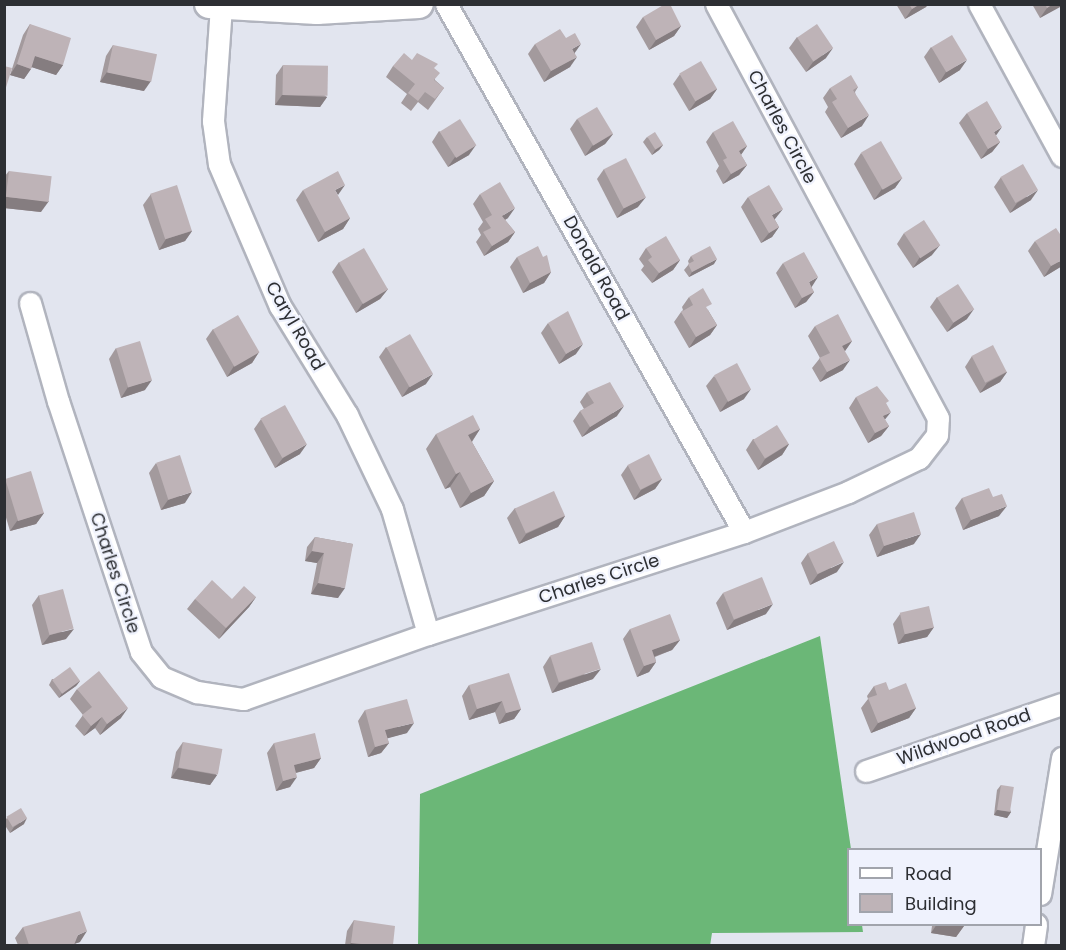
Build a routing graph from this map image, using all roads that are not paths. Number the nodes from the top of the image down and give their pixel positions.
1 (419, 4) edge
2 (446, 4) edge
3 (716, 4) edge
4 (979, 4) edge
5 (215, 5) edge
6 (1062, 156) edge
7 (30, 303) dead end
8 (744, 532) junction
9 (428, 634) junction
10 (1062, 704) edge
11 (1062, 758) edge
12 (866, 771) dead end
13 (1054, 854) edge
14 (1042, 891) edge
15 (1036, 926) edge
16 (1033, 945) edge

1 - 5 main road
2 - 8 street, Donald Road
3 - 8 street, Charles Circle
4 - 6 street
5 - 9 street, Caryl Road
7 - 9 street, Charles Circle
8 - 9 street, Charles Circle
10 - 12 street, Wildwood Road
11 - 13 street
13 - 14 street
15 - 16 street

